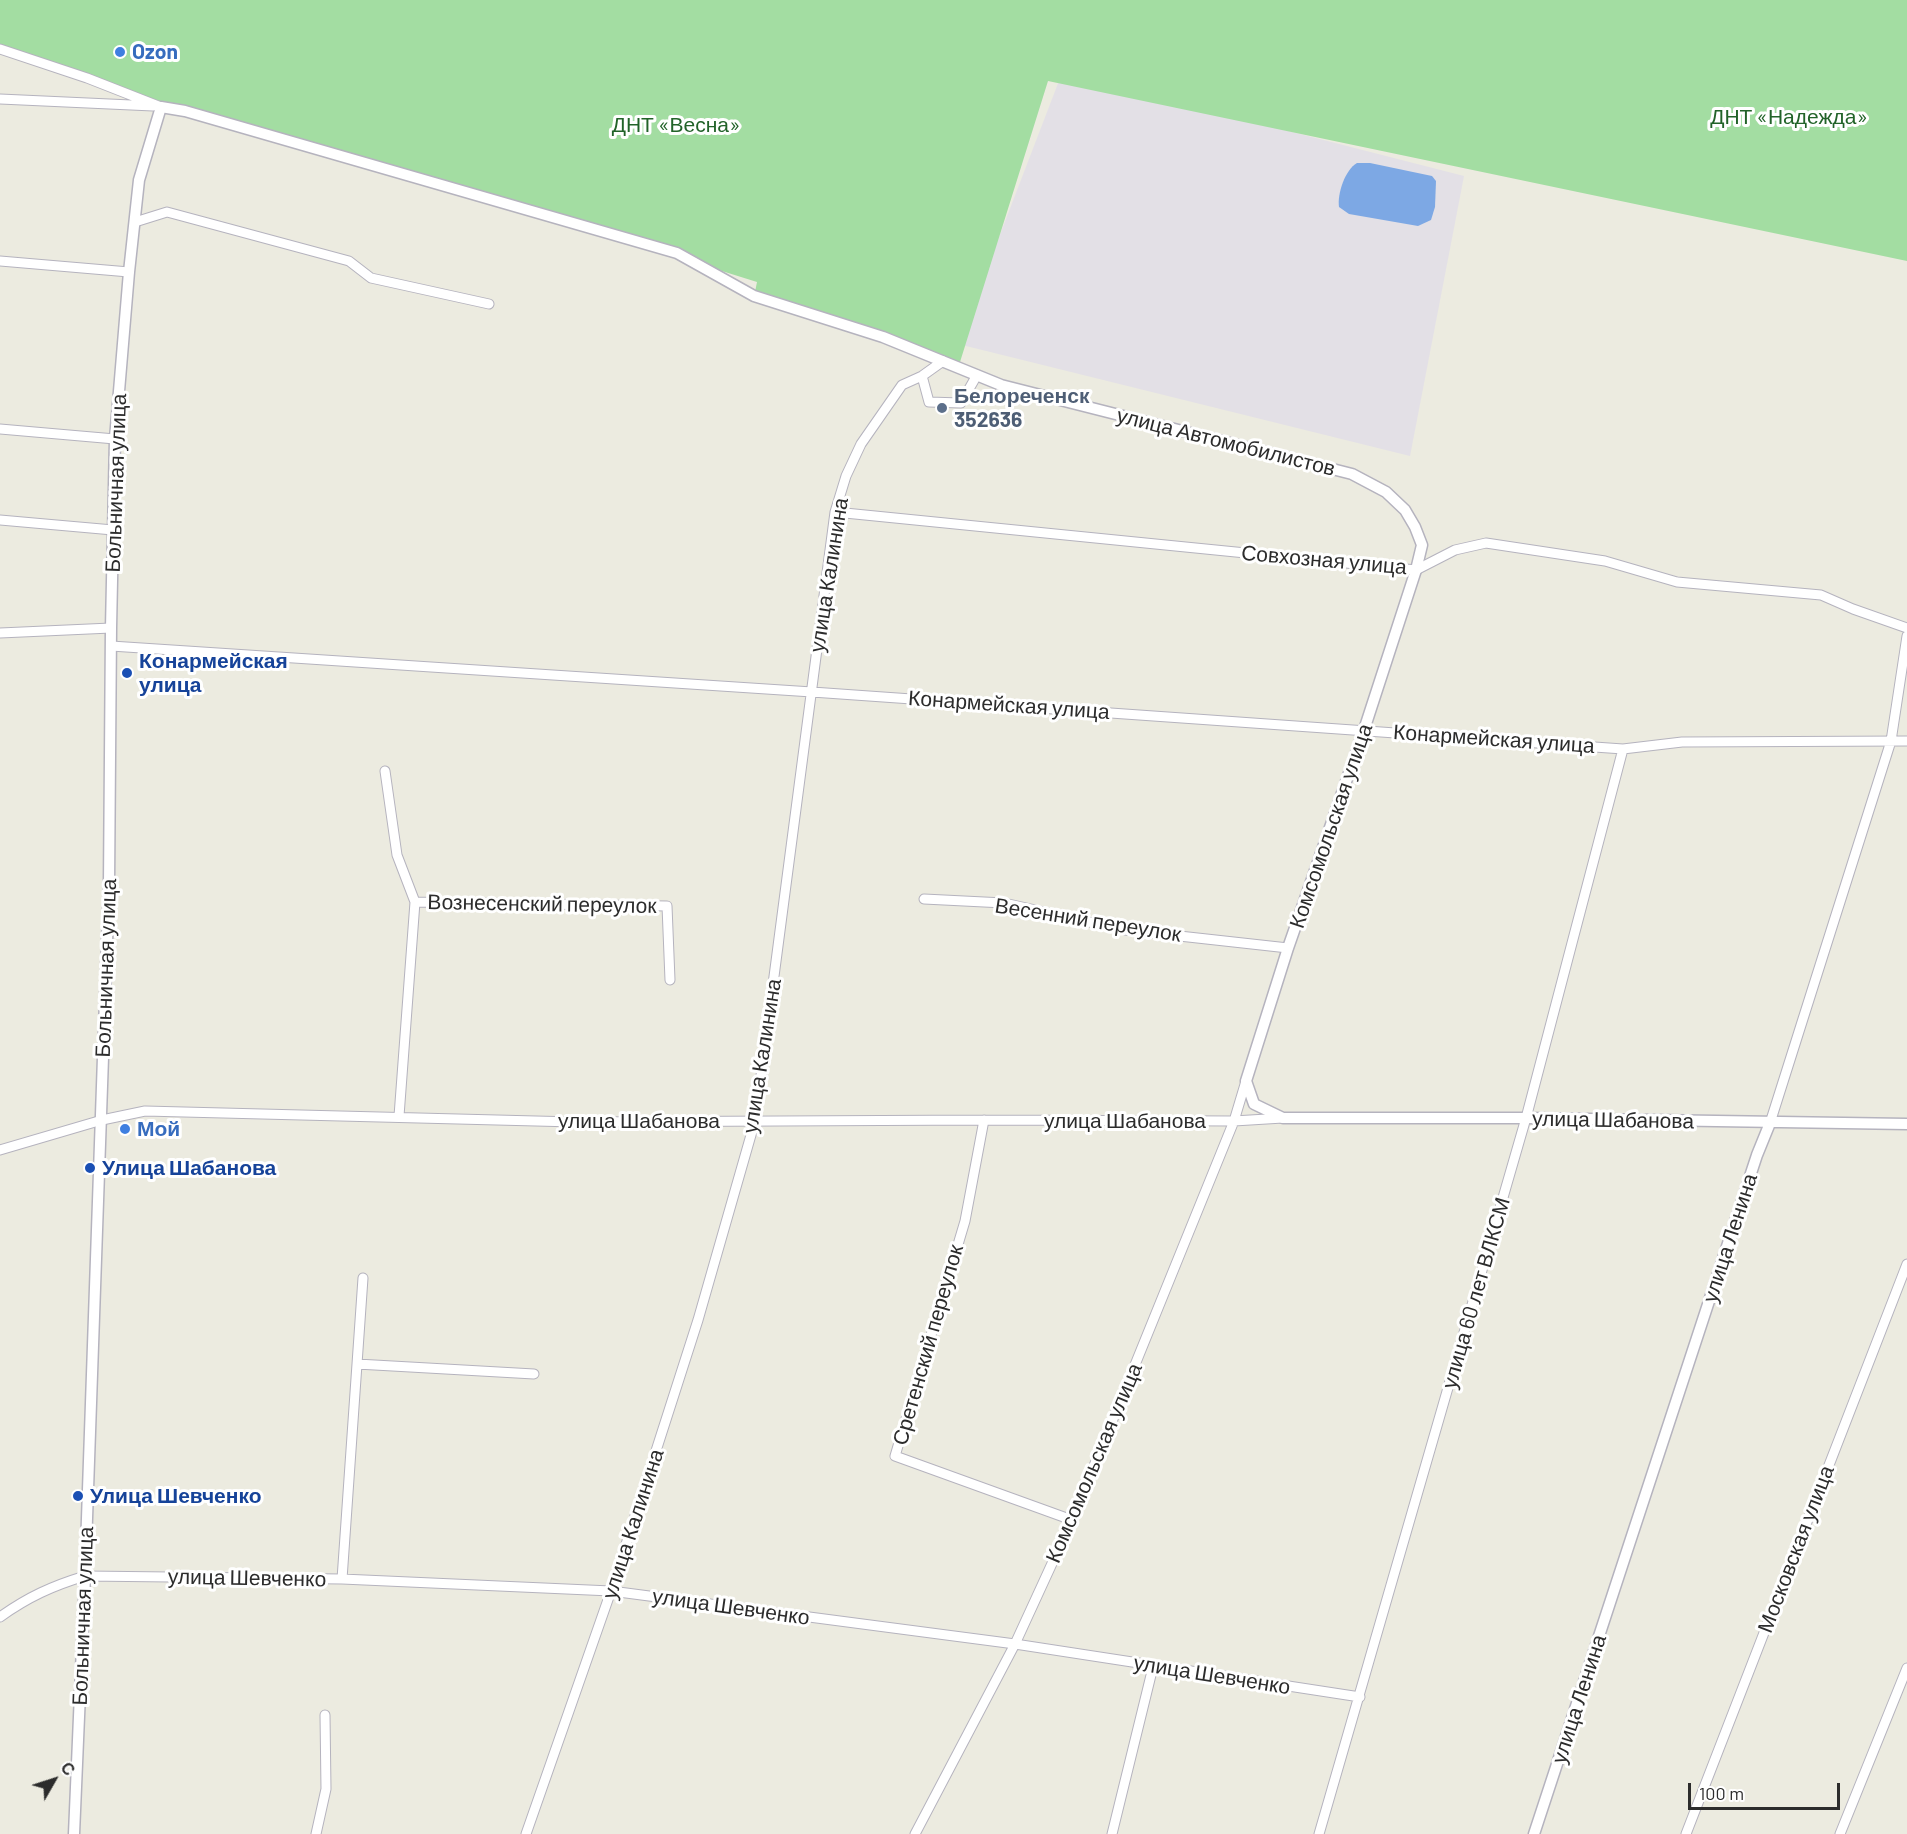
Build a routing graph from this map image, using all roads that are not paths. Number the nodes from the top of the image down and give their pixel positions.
1 (0, 49) edge
2 (0, 99) edge
3 (161, 107) junction
4 (135, 222) junction
5 (0, 261) edge
6 (129, 272) junction
7 (489, 304) dead end
8 (943, 361) junction
9 (922, 375) junction
10 (977, 375) junction
11 (0, 429) edge
12 (116, 439) junction
13 (836, 512) junction
14 (0, 520) edge
15 (113, 530) junction
16 (1416, 570) junction
17 (111, 628) junction
18 (1907, 628) edge
19 (0, 633) edge
20 (1907, 636) edge
21 (111, 646) junction
22 (812, 692) junction
23 (1364, 730) junction
24 (1891, 741) junction
25 (1907, 741) edge
26 (1623, 749) junction
27 (385, 771) dead end
28 (924, 899) dead end
29 (415, 902) junction
30 (1288, 948) junction
31 (670, 980) dead end
32 (1246, 1081) junction
33 (399, 1116) junction
34 (1282, 1118) junction
35 (1526, 1118) junction
36 (102, 1120) junction
37 (984, 1120) junction
38 (755, 1121) junction
39 (1233, 1121) junction
40 (1770, 1123) junction
41 (1907, 1124) edge
42 (0, 1150) edge
43 (1907, 1264) edge
44 (363, 1278) dead end
45 (357, 1364) junction
46 (534, 1374) dead end
47 (1072, 1520) junction
48 (85, 1576) junction
49 (342, 1579) junction
50 (611, 1591) junction
51 (0, 1617) edge
52 (1015, 1644) junction
53 (1153, 1667) junction
54 (1907, 1668) edge
55 (1360, 1697) junction
56 (325, 1715) dead end
57 (74, 1834) edge
58 (316, 1834) edge
59 (526, 1834) edge
60 (915, 1834) edge
61 (1112, 1834) edge
62 (1320, 1834) edge
63 (1534, 1834) edge
64 (1686, 1834) edge
65 (1840, 1834) edge

1 - 3 street
2 - 3 street
3 - 4 street, Больничная улица
3 - 8 street, улица Автомобилистов
4 - 6 street, Больничная улица
4 - 7 street
5 - 6 street
6 - 12 street, Больничная улица
8 - 9 street, улица Калинина
8 - 10 street, улица Автомобилистов
9 - 10 street
9 - 13 street, улица Калинина
10 - 16 street, улица Автомобилистов
11 - 12 street
12 - 15 street, Больничная улица
13 - 16 street, Совхозная улица
13 - 22 street, улица Калинина
14 - 15 street
15 - 17 street, Больничная улица
16 - 18 street, Совхозная улица
16 - 23 street, Комсомольская улица
17 - 19 street
17 - 21 street, Больничная улица
20 - 24 street, улица Ленина
21 - 22 street, Конармейская улица
21 - 36 street, Больничная улица
22 - 23 street, Конармейская улица
22 - 38 street, улица Калинина
23 - 26 street, Конармейская улица
23 - 30 street, Комсомольская улица
24 - 25 street, Конармейская улица
24 - 26 street, Конармейская улица
24 - 40 street, улица Ленина
26 - 35 street, улица 60 лет ВЛКСМ
27 - 29 street, Вознесенский переулок
28 - 30 street, Весенний переулок
29 - 31 street, Вознесенский переулок
29 - 33 street, Вознесенский переулок
30 - 32 street, Комсомольская улица
32 - 34 street, улица Шабанова
32 - 39 street, Комсомольская улица
33 - 36 street, улица Шабанова
33 - 38 street, улица Шабанова
34 - 35 street, улица Шабанова
34 - 39 street, улица Шабанова
35 - 40 street, улица Шабанова
35 - 55 street, улица 60 лет ВЛКСМ
36 - 42 street, улица Шабанова
36 - 48 street, Больничная улица
37 - 38 street, улица Шабанова
37 - 39 street, улица Шабанова
37 - 47 street, Сретенский переулок
38 - 50 street, улица Калинина
39 - 47 street, Комсомольская улица
40 - 41 street, улица Шабанова
40 - 63 street, улица Ленина
43 - 64 street, Московская улица
44 - 45 street
45 - 46 street
45 - 49 street
47 - 52 street, Комсомольская улица
48 - 49 street, улица Шевченко
48 - 51 street, улица Шевченко
48 - 57 street, Больничная улица
49 - 50 street, улица Шевченко
50 - 52 street, улица Шевченко
50 - 59 street, улица Калинина
52 - 53 street, улица Шевченко
52 - 60 street, Комсомольская улица
53 - 55 street, улица Шевченко
53 - 61 street
54 - 65 street
55 - 62 street, улица 60 лет ВЛКСМ
56 - 58 street

